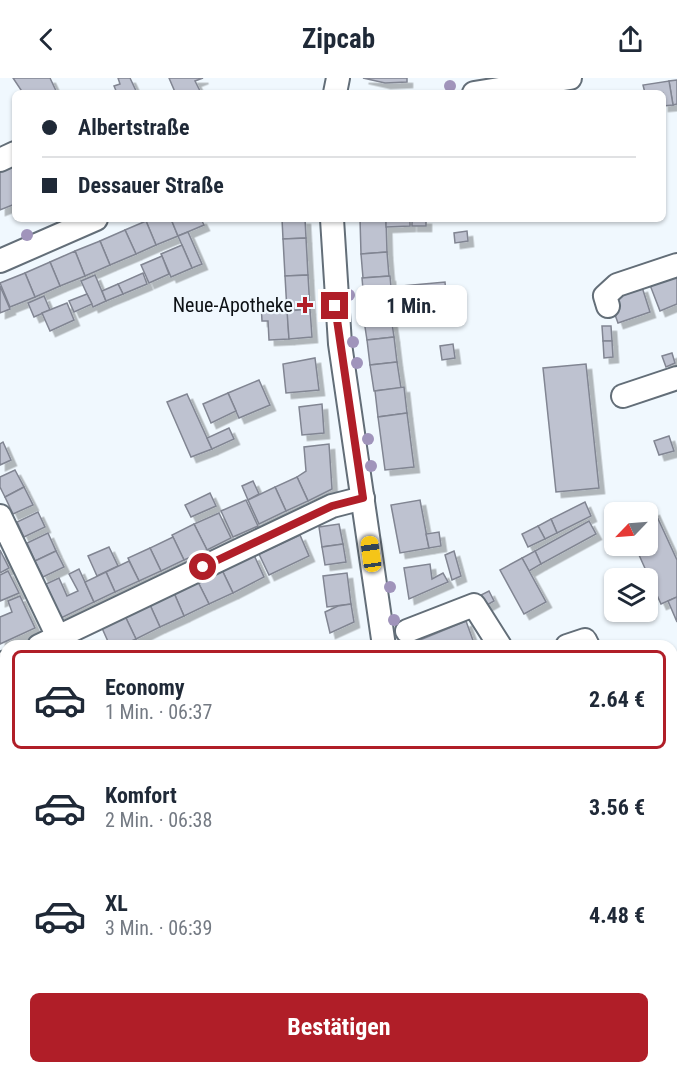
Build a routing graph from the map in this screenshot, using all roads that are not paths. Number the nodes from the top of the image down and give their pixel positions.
1 (570, 78) edge
2 (493, 90) edge
3 (81, 222) edge
4 (332, 222) edge
5 (66, 225) edge
6 (0, 261) edge
7 (677, 265) edge
8 (608, 306) dead end
9 (677, 378) edge
10 (623, 396) dead end
11 (363, 498) junction
12 (0, 516) edge
13 (407, 631) dead end
14 (47, 640) edge
15 (52, 640) edge
16 (383, 640) edge
17 (496, 640) edge

1 - 2 street
3 - 5 street
4 - 11 street
5 - 6 street
7 - 8 street
9 - 10 street
11 - 15 street
11 - 16 street
12 - 14 street
13 - 17 street

